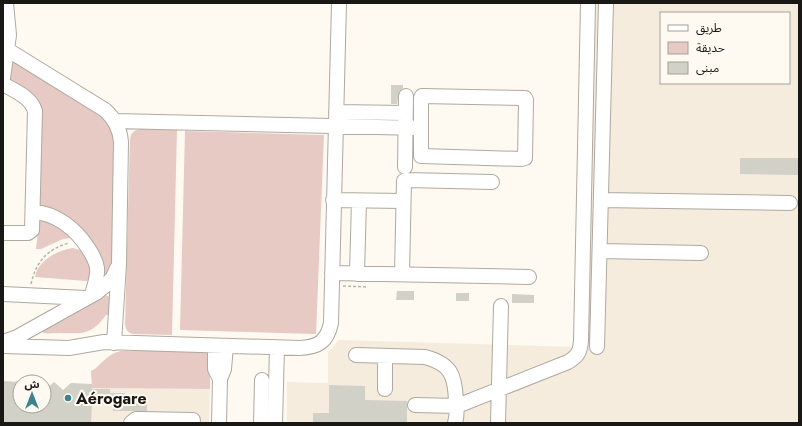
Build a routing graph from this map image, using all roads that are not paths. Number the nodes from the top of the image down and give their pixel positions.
1 (6, 3) edge
2 (339, 3) edge
3 (588, 3) edge
4 (606, 3) edge
5 (5, 48) edge
6 (3, 78) edge
7 (3, 84) edge
8 (406, 96) dead end
9 (336, 112) junction
10 (406, 113) junction
11 (115, 121) junction
12 (335, 126) junction
13 (405, 128) junction
14 (421, 128) junction
15 (405, 167) dead end
16 (492, 182) dead end
17 (333, 200) junction
18 (359, 200) junction
19 (601, 200) junction
20 (403, 201) junction
21 (790, 203) dead end
22 (33, 212) junction
23 (3, 233) edge
24 (600, 251) junction
25 (701, 253) dead end
26 (119, 264) junction
27 (332, 273) junction
28 (357, 274) junction
29 (402, 274) junction
30 (529, 277) dead end
31 (3, 294) edge
32 (89, 297) junction
33 (501, 306) dead end
34 (3, 342) edge
35 (114, 342) junction
36 (3, 346) edge
37 (220, 346) junction
38 (597, 347) dead end
39 (277, 348) junction
40 (356, 355) dead end
41 (385, 356) junction
42 (262, 380) dead end
43 (385, 389) dead end
44 (499, 389) junction
45 (415, 405) dead end
46 (457, 406) junction
47 (193, 420) dead end
48 (176, 421) edge
49 (131, 423) edge
50 (219, 423) edge
51 (261, 423) edge
52 (275, 423) edge
53 (455, 423) edge
54 (498, 423) edge

1 - 5 street
2 - 9 street
3 - 44 street
4 - 19 street
5 - 6 street
5 - 11 street
7 - 22 street
8 - 10 street
9 - 10 street
9 - 12 street
10 - 13 street
11 - 12 street
11 - 26 street
12 - 13 street
12 - 17 street
13 - 14 street
13 - 15 street
14 - 14 street
16 - 20 street
17 - 18 street
17 - 27 street
18 - 20 street
18 - 28 street
19 - 21 street
19 - 24 street
20 - 29 street
22 - 23 street
22 - 32 street
24 - 25 street
24 - 38 street
26 - 32 street
26 - 35 street
27 - 28 street
27 - 39 street
28 - 29 street
29 - 30 street
31 - 32 street
32 - 34 street
33 - 44 street
35 - 36 street
35 - 37 street
37 - 39 street
37 - 50 street
39 - 52 street
40 - 41 street
41 - 43 street
41 - 46 street
42 - 51 street
44 - 46 street
44 - 54 street
45 - 46 street
46 - 53 street
47 - 48 street
48 - 49 street

